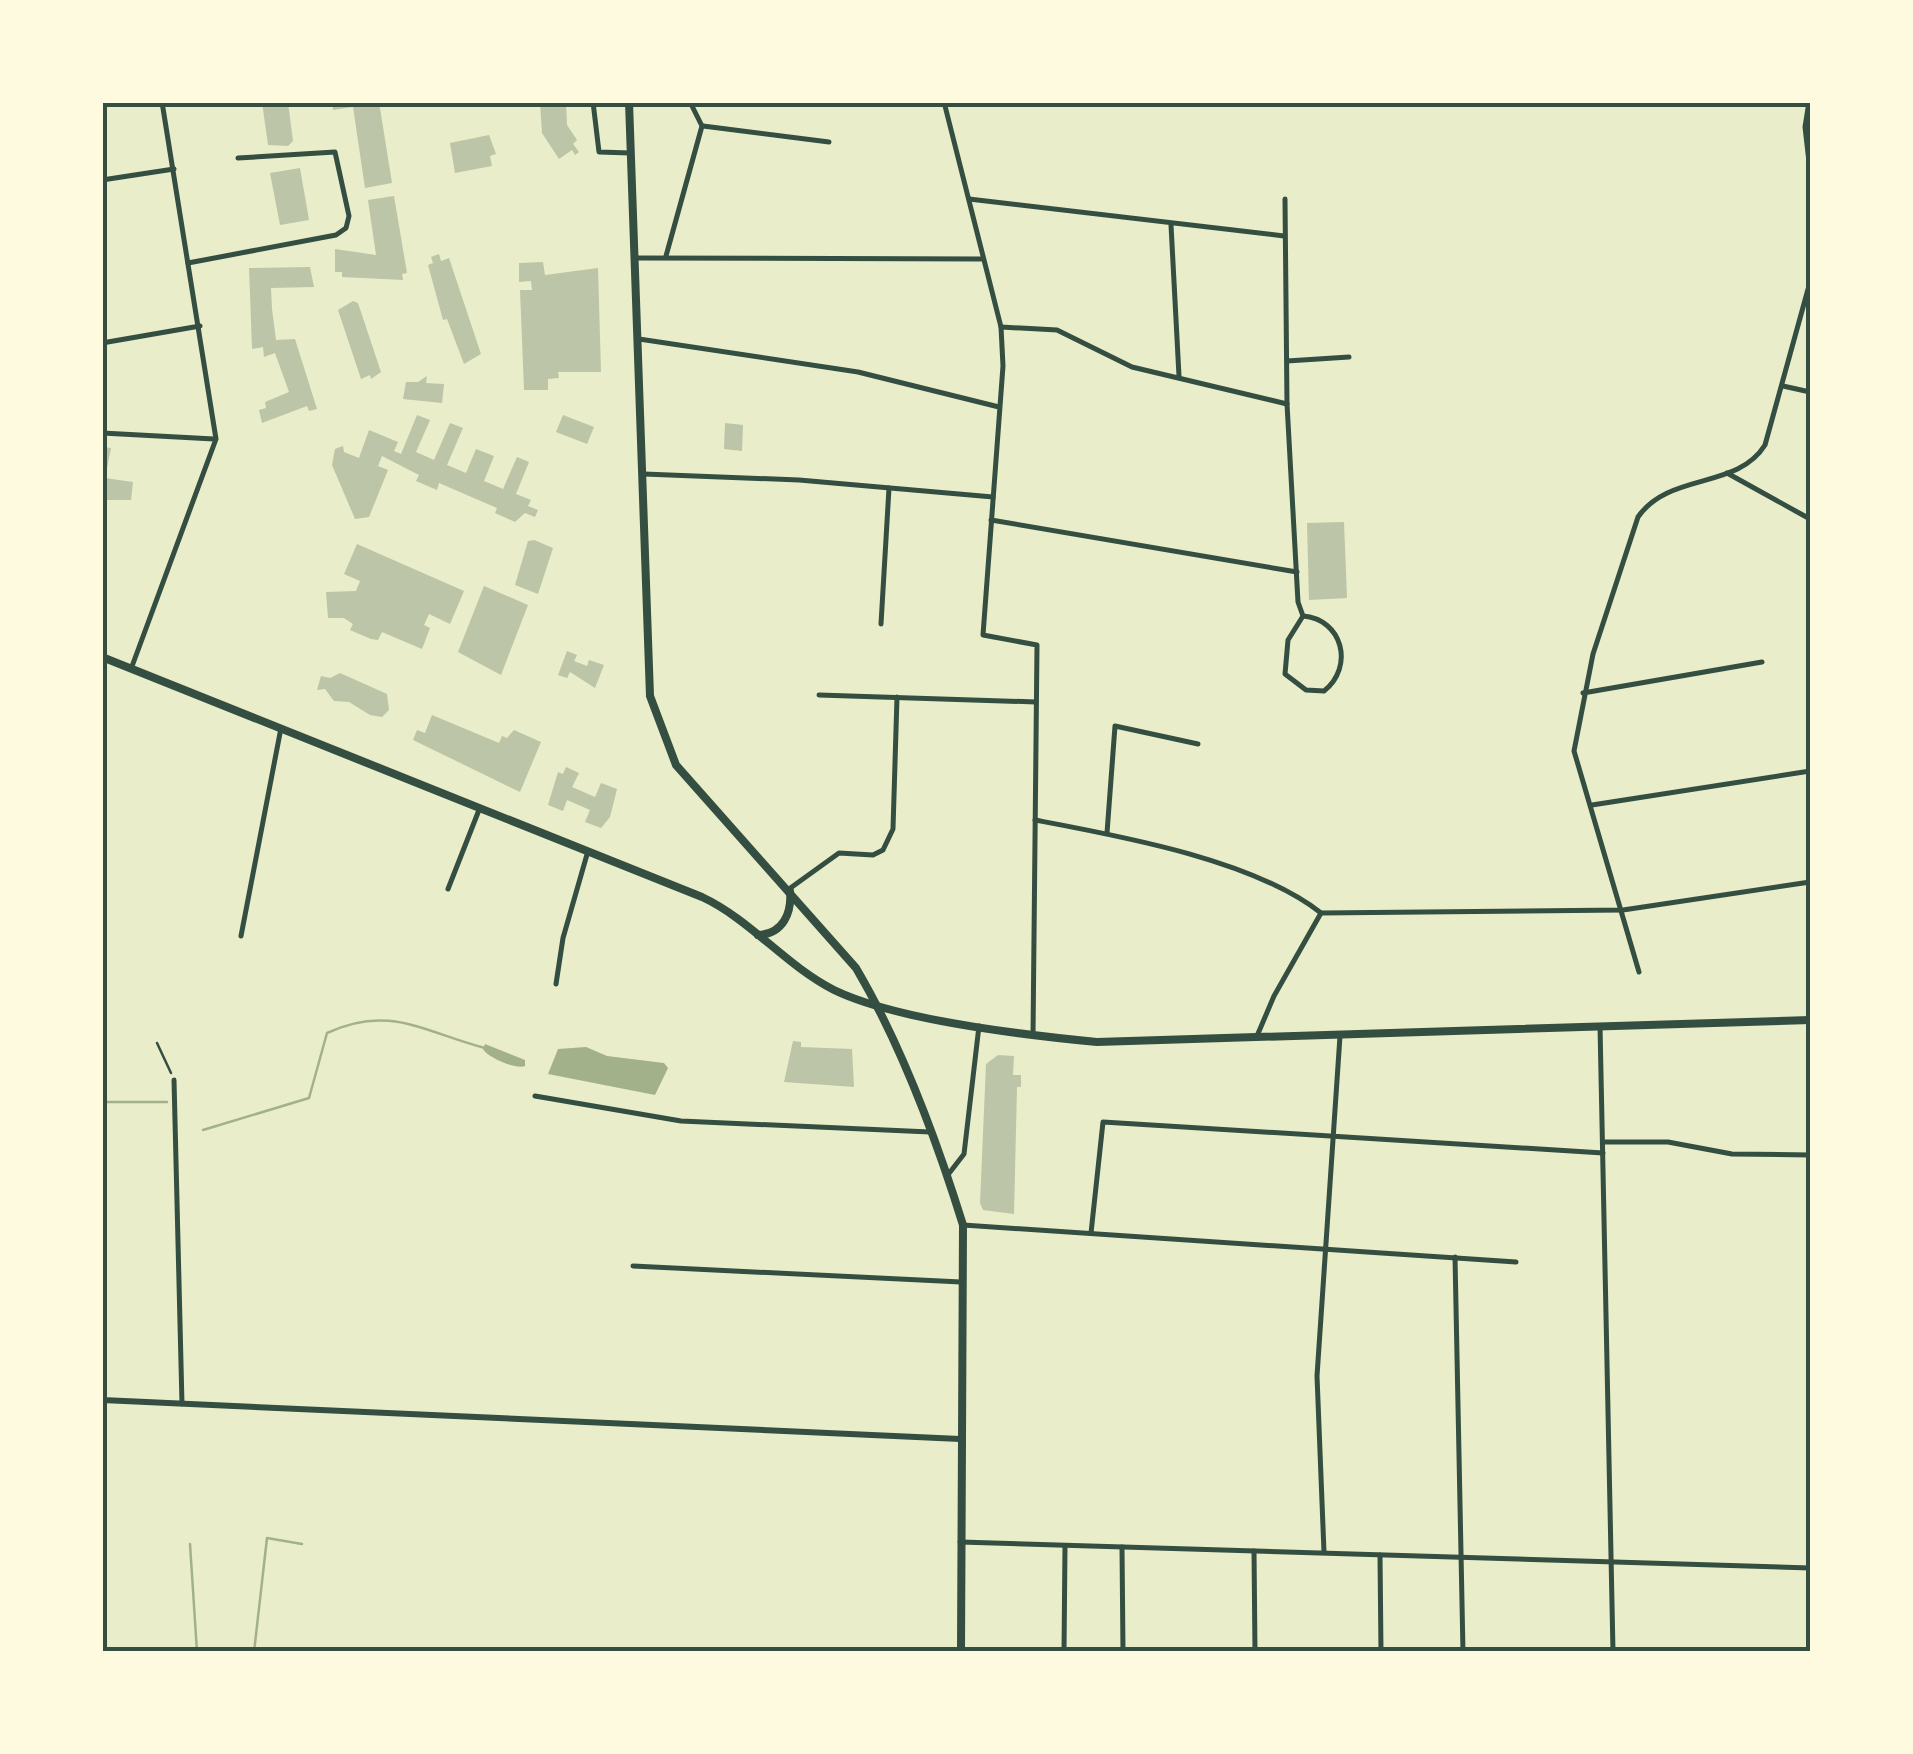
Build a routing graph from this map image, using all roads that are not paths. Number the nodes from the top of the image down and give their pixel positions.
1 (162, 102) edge
2 (592, 102) edge
3 (628, 102) edge
4 (690, 102) edge
5 (944, 102) edge
6 (1809, 102) edge
7 (702, 126) junction
8 (829, 142) dead end
9 (631, 153) junction
10 (238, 158) dead end
11 (174, 169) junction
12 (1810, 171) edge
13 (102, 180) edge
14 (969, 199) junction
15 (1285, 199) dead end
16 (1171, 224) junction
17 (1285, 236) junction
18 (666, 257) junction
19 (635, 258) junction
20 (981, 259) junction
21 (188, 263) junction
22 (1810, 282) edge
23 (200, 326) junction
24 (1001, 327) junction
25 (638, 339) junction
26 (102, 343) edge
27 (1349, 356) dead end
28 (1286, 361) junction
29 (1180, 376) junction
30 (1783, 386) junction
31 (1810, 392) edge
32 (1287, 404) junction
33 (1000, 407) junction
34 (102, 432) edge
35 (216, 439) junction
36 (1726, 472) junction
37 (644, 474) junction
38 (890, 488) junction
39 (993, 497) junction
40 (1810, 519) edge
41 (991, 520) junction
42 (1297, 572) junction
43 (1302, 616) junction
44 (881, 624) dead end
45 (102, 657) edge
46 (1762, 662) dead end
47 (131, 669) junction
48 (1583, 693) junction
49 (819, 695) dead end
50 (896, 697) junction
51 (1036, 702) junction
52 (280, 728) junction
53 (1198, 744) dead end
54 (1808, 770) edge
55 (1590, 805) junction
56 (479, 810) junction
57 (1035, 820) junction
58 (1108, 834) junction
59 (588, 851) junction
60 (1810, 882) edge
61 (448, 889) dead end
62 (790, 890) junction
63 (1623, 910) junction
64 (1321, 913) junction
65 (758, 935) junction
66 (241, 936) dead end
67 (1639, 972) dead end
68 (556, 984) dead end
69 (878, 1006) junction
70 (1810, 1020) edge
71 (979, 1026) junction
72 (1600, 1026) junction
73 (1340, 1034) junction
74 (1033, 1036) junction
75 (1257, 1036) junction
76 (174, 1080) road end
77 (535, 1096) dead end
78 (930, 1132) junction
79 (1335, 1135) junction
80 (1603, 1142) junction
81 (1603, 1153) junction
82 (1810, 1155) edge
83 (947, 1176) junction
84 (963, 1225) junction
85 (1091, 1233) junction
86 (1326, 1250) junction
87 (1455, 1258) junction
88 (1516, 1262) dead end
89 (633, 1266) dead end
90 (961, 1282) junction
91 (102, 1400) edge
92 (182, 1404) junction
93 (960, 1439) junction
94 (960, 1542) junction
95 (1065, 1546) junction
96 (1122, 1546) junction
97 (1254, 1551) junction
98 (1324, 1552) junction
99 (1380, 1554) junction
100 (1462, 1556) junction
101 (1611, 1561) junction
102 (1810, 1568) edge
103 (961, 1652) edge
104 (1064, 1652) edge
105 (1123, 1652) edge
106 (1255, 1652) edge
107 (1381, 1652) edge
108 (1463, 1652) edge
109 (1613, 1652) edge

1 - 11 street
2 - 9 street
3 - 9 main road
4 - 7 street
5 - 14 street
6 - 12 street
7 - 8 street
7 - 18 street
9 - 19 main road
10 - 21 street
11 - 13 street
11 - 21 street
14 - 16 street
14 - 20 street
15 - 17 street
16 - 17 street
16 - 29 street
17 - 28 street
18 - 19 street
18 - 20 street
19 - 25 main road
20 - 24 street
21 - 23 street
22 - 30 street
23 - 26 street
23 - 35 street
24 - 29 street
24 - 33 street
25 - 33 street
25 - 37 main road
27 - 28 street
28 - 32 street
29 - 32 street
30 - 31 street
30 - 36 street
32 - 42 street
33 - 39 street
34 - 35 street
35 - 47 street
36 - 40 street
36 - 48 street
37 - 38 street
37 - 62 main road
38 - 39 street
38 - 44 street
39 - 41 street
41 - 42 street
41 - 51 street
42 - 43 street
43 - 43 street
45 - 47 main road
46 - 48 street
47 - 52 main road
48 - 55 street
49 - 50 street
50 - 51 street
50 - 62 street
51 - 57 street
52 - 56 main road
52 - 66 street
53 - 58 street
54 - 55 street
55 - 63 street
56 - 59 main road
56 - 61 street
57 - 58 street
57 - 74 street
58 - 64 street
59 - 65 main road
59 - 68 street
60 - 63 street
62 - 65 main road
62 - 69 main road
63 - 64 street
63 - 67 street
64 - 75 street
65 - 69 main road
69 - 71 main road
69 - 78 main road
70 - 72 main road
71 - 74 main road
71 - 83 street
72 - 73 main road
72 - 80 street
73 - 75 main road
73 - 79 street
74 - 75 main road
76 - 92 street
77 - 78 street
78 - 83 main road
79 - 81 street
79 - 85 street
79 - 86 street
80 - 81 street
80 - 82 street
81 - 101 street
83 - 84 main road
84 - 85 street
84 - 90 main road
85 - 86 street
86 - 87 street
86 - 98 street
87 - 88 street
87 - 100 street
89 - 90 street
90 - 93 main road
91 - 92 street
92 - 93 street
93 - 94 main road
94 - 95 street
94 - 103 main road
95 - 96 street
95 - 104 street
96 - 97 street
96 - 105 street
97 - 98 street
97 - 106 street
98 - 99 street
99 - 100 street
99 - 107 street
100 - 101 street
100 - 108 street
101 - 102 street
101 - 109 street

